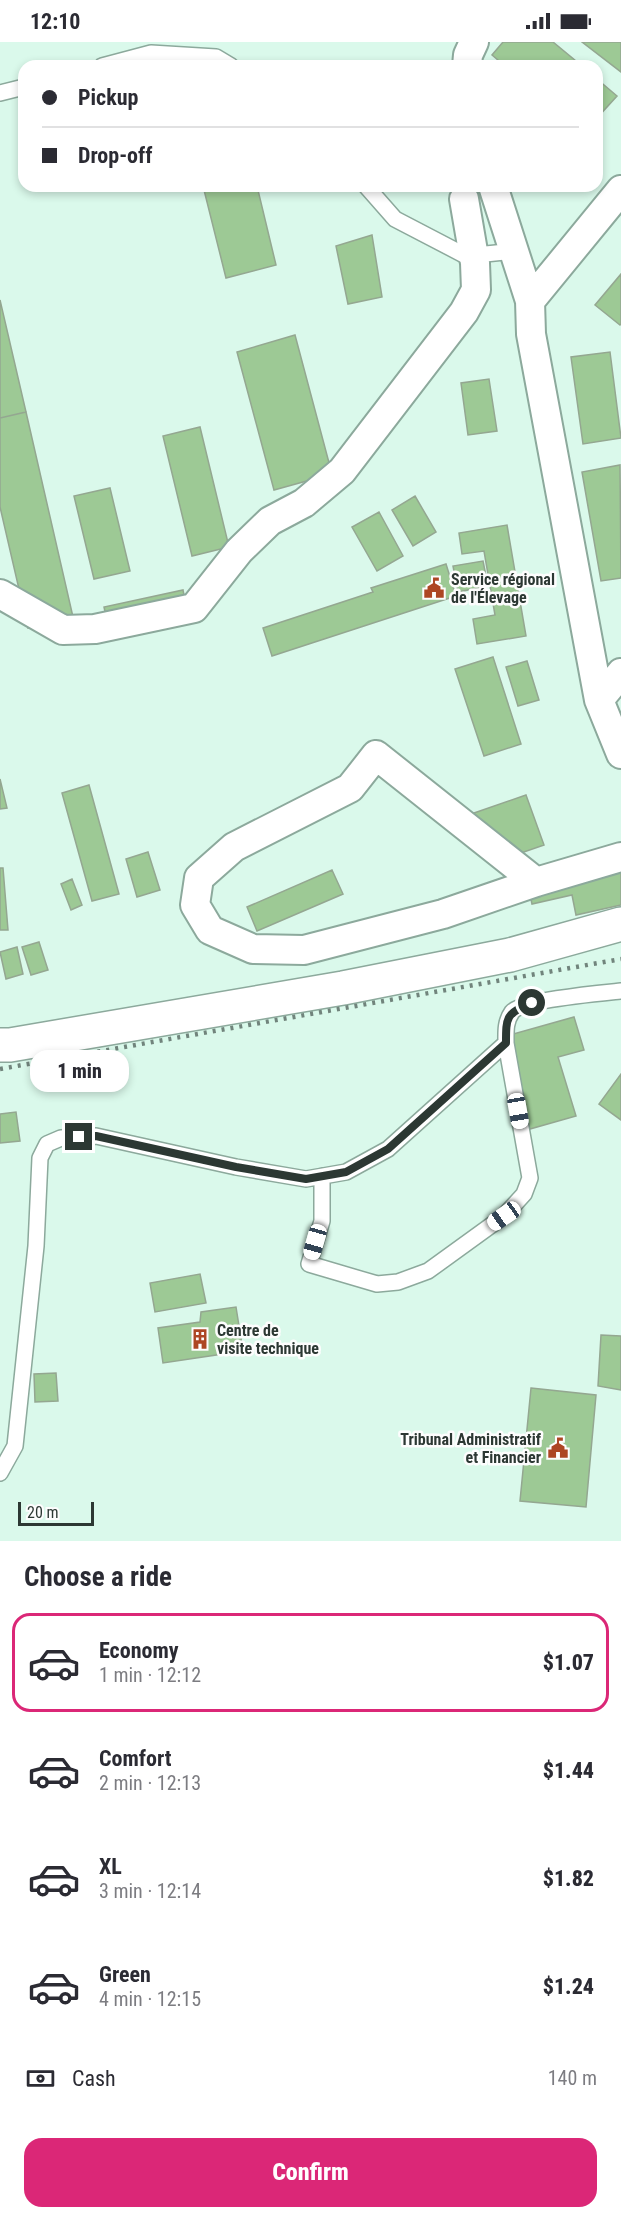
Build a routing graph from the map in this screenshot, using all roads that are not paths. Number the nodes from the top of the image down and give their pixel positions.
1 (474, 42) edge
2 (125, 60) edge
3 (221, 60) edge
4 (468, 60) edge
5 (18, 88) edge
6 (0, 93) edge
7 (621, 190) edge
8 (371, 192) edge
9 (494, 192) edge
10 (464, 199) dead end
11 (514, 250) junction
12 (473, 255) junction
13 (530, 301) junction
14 (0, 594) edge
15 (621, 673) edge
16 (599, 700) junction
17 (621, 754) edge
18 (621, 857) edge
19 (536, 882) junction
20 (621, 924) edge
21 (621, 991) edge
22 (506, 1043) junction
23 (0, 1045) edge
24 (322, 1176) junction
25 (0, 1473) edge

1 - 4 street
2 - 3 lane
5 - 6 lane
7 - 13 street
8 - 12 lane
9 - 11 street
10 - 12 street
11 - 12 lane
11 - 13 street
12 - 14 street
13 - 16 street
15 - 16 street
16 - 17 street
18 - 19 street
19 - 19 street
20 - 23 street
21 - 22 lane
22 - 24 lane
22 - 24 lane
24 - 25 lane

